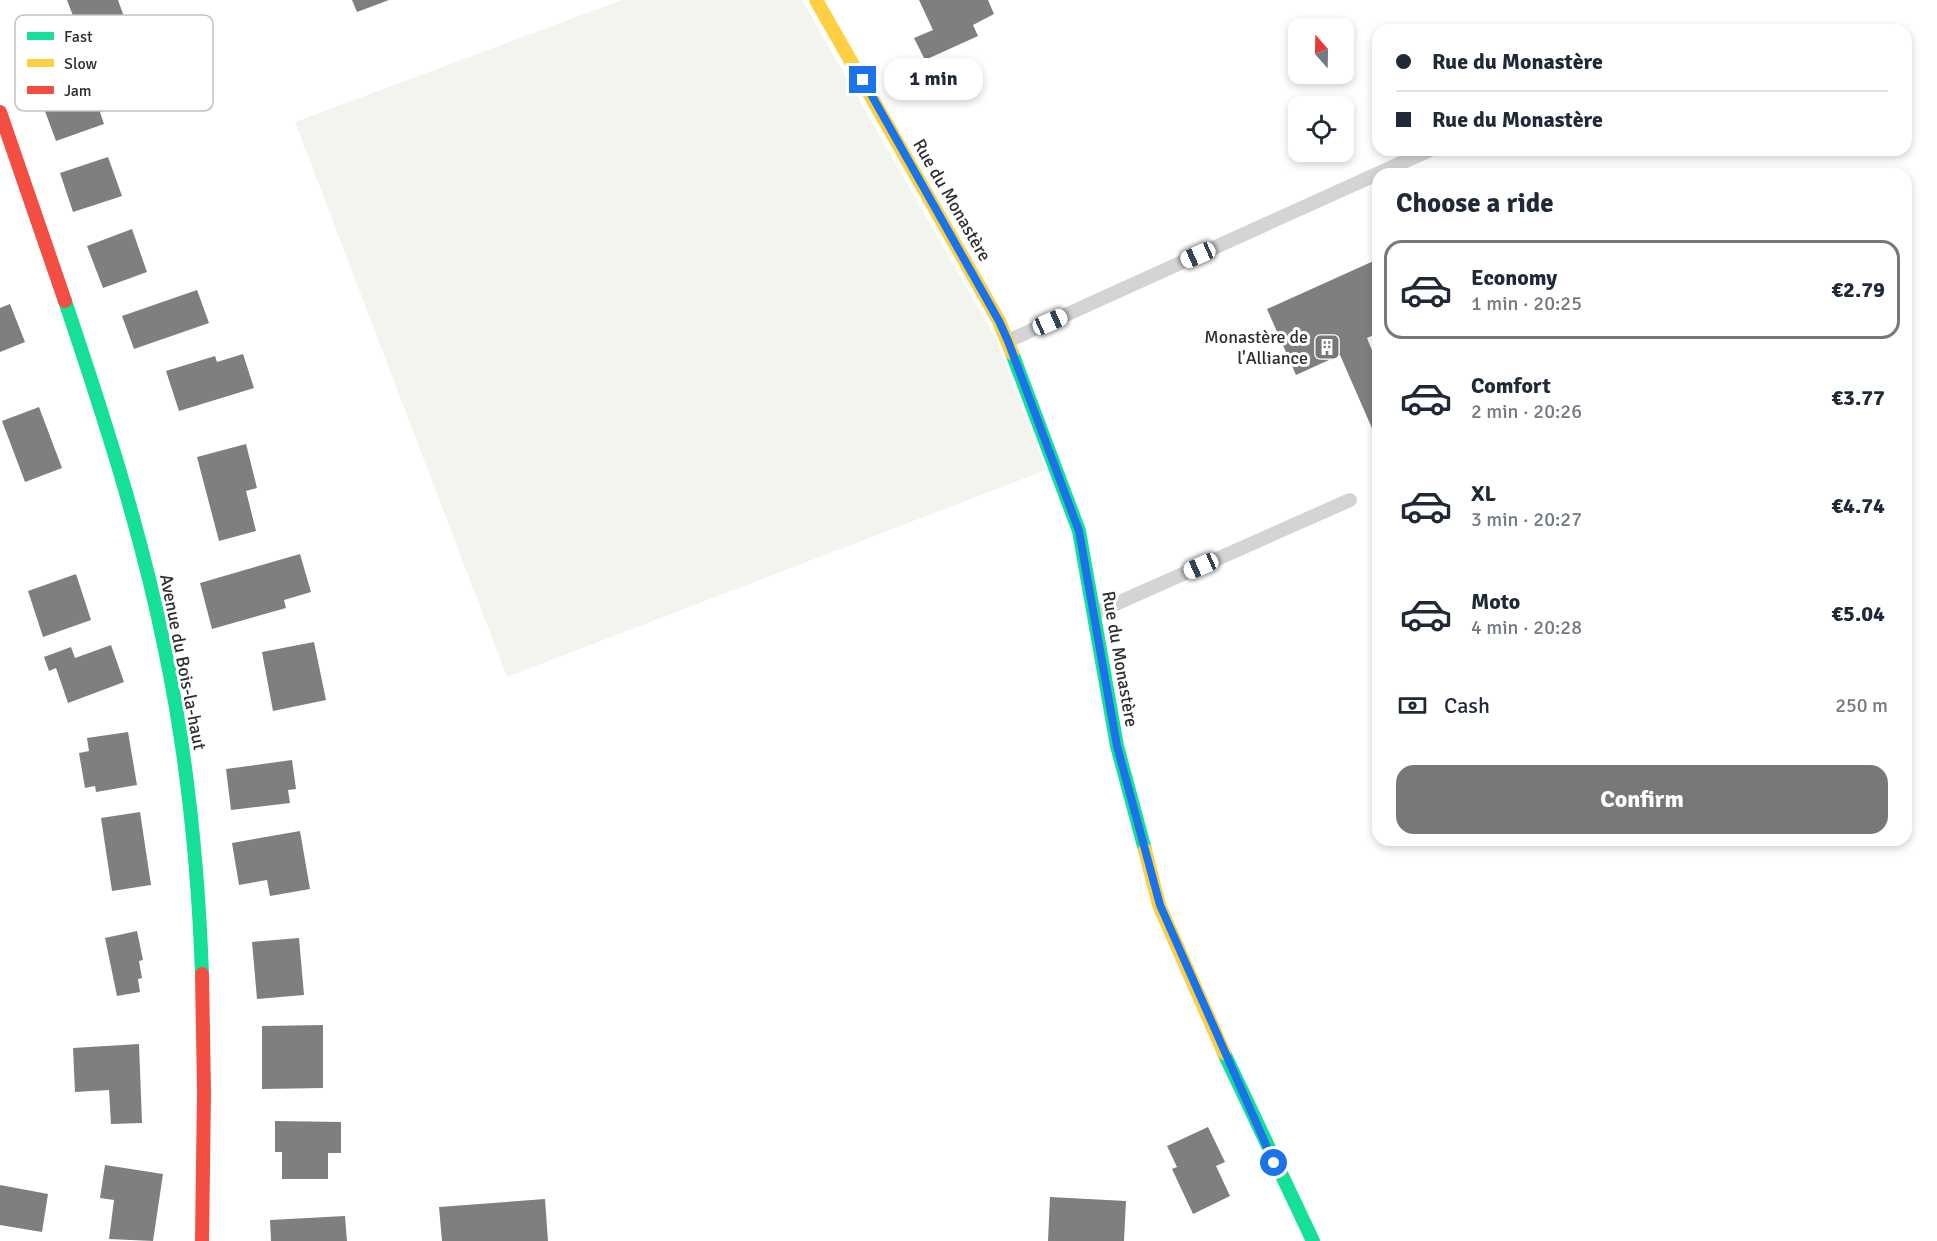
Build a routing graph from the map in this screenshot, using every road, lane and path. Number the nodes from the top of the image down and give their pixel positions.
1 (816, 0) edge
2 (0, 112) edge
3 (1417, 156) edge
4 (1390, 168) edge
5 (1372, 176) edge
6 (1008, 341) junction
7 (1350, 500) dead end
8 (1095, 613) junction
9 (202, 1241) edge
10 (1313, 1241) edge

1 - 6 street, Rue du Monastère
2 - 9 street, Avenue du Bois-la-haut
3 - 4 lane
5 - 6 lane
6 - 8 street, Rue du Monastère
7 - 8 lane
8 - 10 street, Rue du Monastère

